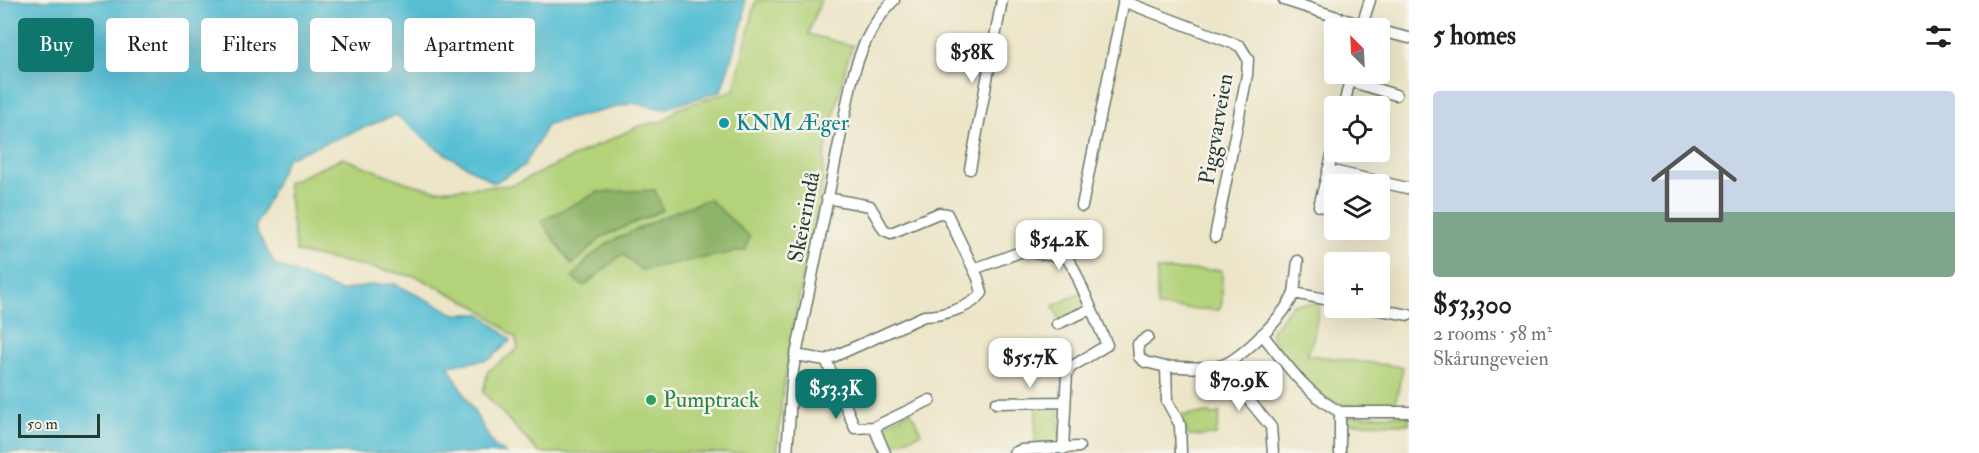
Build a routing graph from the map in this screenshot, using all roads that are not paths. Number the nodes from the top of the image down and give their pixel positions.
1 (894, 0) edge
2 (1002, 0) edge
3 (1284, 0) edge
4 (1370, 0) edge
5 (1123, 1) edge
6 (1336, 18) edge
7 (1367, 18) edge
8 (1390, 33) edge
9 (1409, 38) edge
10 (1368, 84) edge
11 (1396, 95) dead end
12 (1330, 162) edge
13 (970, 169) dead end
14 (1328, 170) junction
15 (1327, 174) edge
16 (1324, 186) edge
17 (1407, 188) dead end
18 (827, 198) junction
19 (1082, 206) dead end
20 (1324, 207) edge
21 (1215, 237) dead end
22 (1298, 261) dead end
23 (974, 269) junction
24 (1294, 293) junction
25 (1324, 299) edge
26 (1091, 309) junction
27 (1390, 312) edge
28 (1409, 315) edge
29 (1057, 324) dead end
30 (1262, 334) junction
31 (1148, 337) dead end
32 (795, 355) junction
33 (826, 360) junction
34 (1221, 366) junction
35 (1166, 367) junction
36 (930, 400) dead end
37 (1065, 402) junction
38 (996, 403) dead end
39 (1340, 412) junction
40 (1409, 412) edge
41 (874, 427) junction
42 (1079, 447) dead end
43 (1063, 449) junction
44 (787, 453) edge
45 (885, 453) edge
46 (1014, 453) edge
47 (1181, 453) edge
48 (1273, 453) edge
49 (1340, 453) edge

1 - 18 street, Skeierindå
2 - 13 street
3 - 6 street
4 - 7 street
5 - 19 street, Piggvarveien
5 - 21 street, Piggvarveien
8 - 9 street
10 - 11 street
12 - 14 street
14 - 15 street
14 - 17 street
16 - 20 street
18 - 23 street
18 - 32 street, Skeierindå
22 - 24 street
23 - 26 street
23 - 33 street
24 - 25 street
24 - 30 street
26 - 29 street
26 - 37 street
27 - 28 street
30 - 34 street
30 - 39 street
31 - 35 street
32 - 33 street
32 - 44 street, Skeierindå
33 - 41 street
34 - 35 street
34 - 48 street
35 - 47 street
36 - 41 street
37 - 38 street
37 - 43 street
39 - 40 street
39 - 49 street
41 - 45 street
42 - 43 street
43 - 46 street

